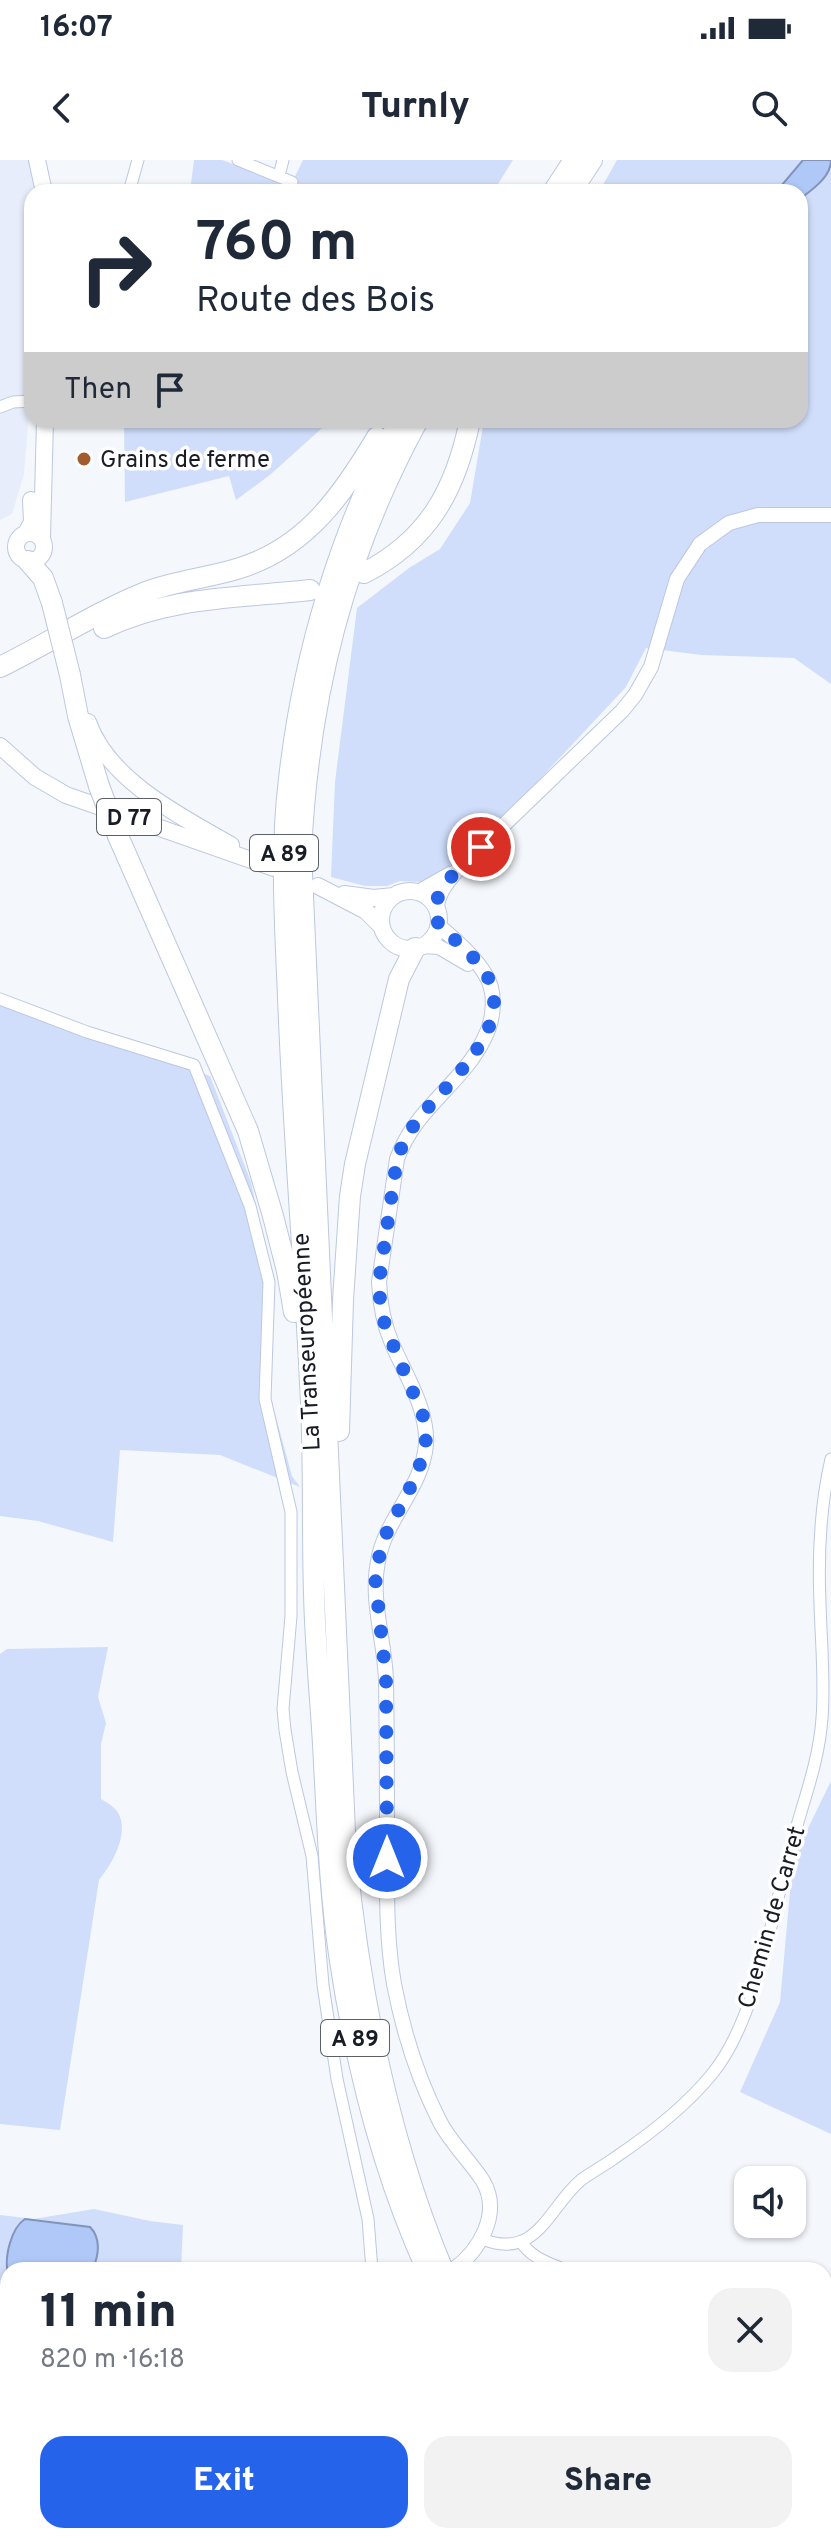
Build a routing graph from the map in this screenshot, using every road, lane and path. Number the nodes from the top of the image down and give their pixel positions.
1 (37, 160) edge
2 (47, 160) edge
3 (138, 160) edge
4 (238, 160) edge
5 (283, 160) edge
6 (574, 160) edge
7 (592, 160) edge
8 (279, 176) junction
9 (292, 182) dead end
10 (42, 184) edge
11 (52, 184) edge
12 (131, 184) edge
13 (558, 184) edge
14 (576, 184) edge
15 (24, 401) edge
16 (0, 407) edge
17 (33, 428) edge
18 (44, 428) edge
19 (383, 428) edge
20 (396, 428) edge
21 (414, 428) edge
22 (468, 428) edge
23 (831, 515) edge
24 (0, 545) edge
25 (30, 547) junction
26 (0, 553) edge
27 (364, 573) dead end
28 (310, 590) dead end
29 (0, 667) edge
30 (72, 674) junction
31 (0, 678) edge
32 (3, 747) edge
33 (460, 867) junction
34 (418, 892) junction
35 (394, 896) junction
36 (438, 918) junction
37 (382, 927) junction
38 (418, 947) junction
39 (0, 999) edge
40 (491, 1010) junction
41 (312, 1406) junction
42 (831, 1459) edge
43 (328, 1474) junction
44 (482, 2239) junction
45 (521, 2241) junction
46 (371, 2262) edge
47 (433, 2262) edge
48 (435, 2262) edge
49 (448, 2262) edge
50 (548, 2262) edge

1 - 10 main road
2 - 11 main road
3 - 12 street
4 - 8 street
5 - 8 street
6 - 13 highway
7 - 14 highway
8 - 9 street
15 - 16 street
17 - 25 main road
18 - 25 main road
19 - 29 highway
20 - 41 highway, La Transeuropéenne / A 89
21 - 43 highway, La Transeuropéenne / A 89
22 - 27 highway
23 - 33 street
24 - 25 main road
25 - 26 main road
25 - 30 highway, bridge
28 - 31 highway
30 - 32 main road, D 77
30 - 41 highway, bridge
33 - 34 street
33 - 36 street
34 - 35 main road
34 - 36 main road
35 - 37 main road
35 - 37 main road
36 - 38 main road
36 - 40 street
37 - 38 main road
38 - 40 street
38 - 43 highway
39 - 46 street
40 - 44 street
41 - 47 highway, La Transeuropéenne / A 89
42 - 45 street, Chemin de Carret
43 - 48 highway, La Transeuropéenne / A 89
44 - 45 street
44 - 49 street
45 - 50 street

